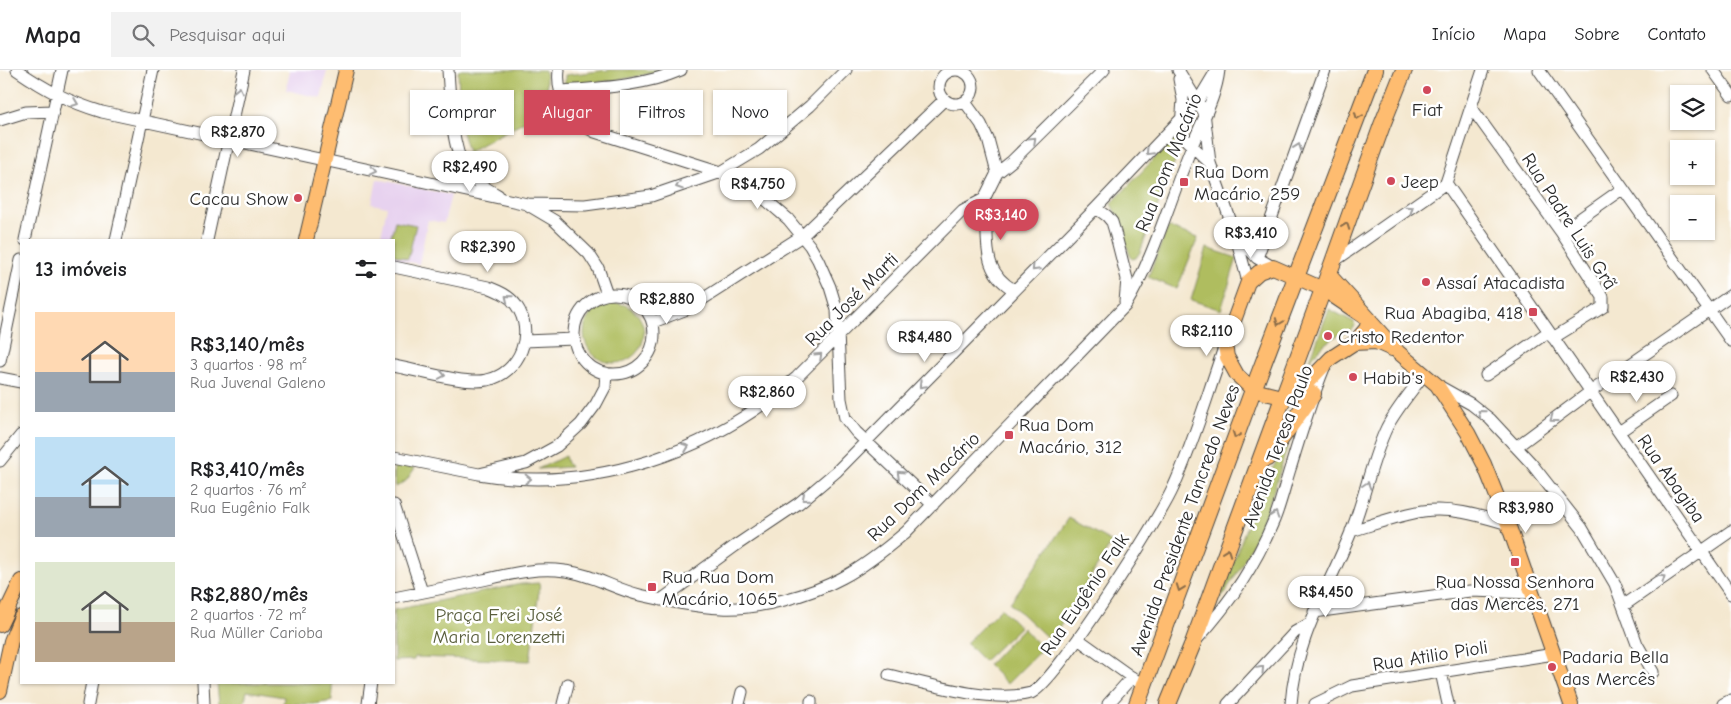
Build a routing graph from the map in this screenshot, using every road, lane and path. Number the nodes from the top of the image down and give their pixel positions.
1 (17, 70) edge
2 (62, 70) edge
3 (153, 70) edge
4 (244, 70) edge
5 (346, 70) edge
6 (448, 70) edge
7 (559, 70) edge
8 (681, 70) edge
9 (846, 70) edge
10 (1104, 70) edge
11 (1177, 70) edge
12 (1218, 70) edge
13 (1326, 70) edge
14 (1376, 70) edge
15 (1404, 70) edge
16 (1483, 70) edge
17 (1713, 70) edge
18 (967, 71) edge
19 (1543, 72) edge
20 (939, 73) edge
21 (640, 76) edge
22 (561, 90) edge
23 (572, 90) edge
24 (57, 95) junction
25 (1731, 95) edge
26 (944, 100) junction
27 (1198, 101) junction
28 (965, 102) junction
29 (1471, 107) junction
30 (53, 111) junction
31 (1183, 117) junction
32 (1205, 117) junction
33 (0, 120) edge
34 (142, 120) junction
35 (606, 135) edge
36 (228, 139) junction
37 (1192, 146) junction
38 (326, 160) junction
39 (1210, 163) junction
40 (466, 170) junction
41 (721, 172) junction
42 (997, 173) junction
43 (1446, 183) junction
44 (446, 187) junction
45 (1622, 189) junction
46 (984, 199) junction
47 (508, 200) junction
48 (527, 204) junction
49 (556, 206) junction
50 (1096, 208) junction
51 (555, 221) junction
52 (1560, 232) junction
53 (1235, 233) junction
54 (802, 236) junction
55 (26, 239) edge
56 (116, 239) edge
57 (207, 239) edge
58 (306, 239) edge
59 (1122, 256) junction
60 (1257, 258) junction
61 (1146, 264) junction
62 (20, 265) edge
63 (395, 267) edge
64 (1273, 267) junction
65 (1328, 276) junction
66 (1297, 277) junction
67 (1248, 282) junction
68 (1014, 290) junction
69 (607, 294) junction
70 (1731, 295) edge
71 (1125, 306) junction
72 (1709, 310) junction
73 (1369, 320) junction
74 (653, 322) junction
75 (1550, 335) junction
76 (839, 336) junction
77 (575, 340) junction
78 (524, 341) junction
79 (1731, 342) edge
80 (1354, 343) junction
81 (1225, 345) junction
82 (1398, 352) junction
83 (0, 361) edge
84 (1325, 365) junction
85 (395, 366) edge
86 (606, 373) junction
87 (1424, 374) junction
88 (1237, 375) junction
89 (1486, 375) dead end
90 (1213, 377) junction
91 (0, 378) edge
92 (20, 382) edge
93 (1437, 384) junction
94 (1253, 390) junction
95 (1590, 392) junction
96 (1314, 394) junction
97 (1671, 396) dead end
98 (1282, 397) junction
99 (1619, 432) junction
100 (20, 436) edge
101 (867, 442) junction
102 (1516, 447) junction
103 (395, 457) edge
104 (0, 461) edge
105 (480, 474) junction
106 (1256, 474) junction
107 (933, 505) junction
108 (395, 508) edge
109 (1508, 524) junction
110 (1351, 531) junction
111 (1731, 531) edge
112 (1701, 551) junction
113 (20, 582) edge
114 (422, 592) junction
115 (1532, 593) junction
116 (1731, 594) edge
117 (395, 598) edge
118 (661, 600) junction
119 (1623, 606) junction
120 (1314, 612) junction
121 (20, 619) edge
122 (1309, 624) junction
123 (0, 625) edge
124 (1078, 639) junction
125 (1193, 643) junction
126 (1282, 647) junction
127 (1554, 654) junction
128 (1298, 660) junction
129 (1441, 672) junction
130 (1653, 672) dead end
131 (889, 675) dead end
132 (1138, 682) junction
133 (92, 684) edge
134 (203, 684) edge
135 (371, 684) edge
136 (568, 684) dead end
137 (0, 691) edge
138 (742, 692) dead end
139 (1009, 700) edge
140 (1731, 700) edge
141 (88, 704) edge
142 (204, 704) edge
143 (368, 704) edge
144 (563, 704) edge
145 (739, 704) edge
146 (1108, 704) edge
147 (1137, 704) edge
148 (1168, 704) edge
149 (1228, 704) edge
150 (1291, 704) edge
151 (1315, 704) edge
152 (1448, 704) edge
153 (1571, 704) edge
154 (1723, 704) edge

1 - 24 street
2 - 24 street
3 - 34 street
36 -> 4 street
5 - 38 main road
6 - 40 street
7 - 22 street
8 - 21 street
9 - 41 street
42 -> 10 street
11 - 27 street
11 - 31 street
12 - 27 street
12 - 32 street, Rua Dom Macário
60 -> 13 street
14 -> 66 highway, Avenida Presidente Tancredo Neves
65 -> 15 highway
16 - 29 street
17 - 25 street
18 - 20 street
18 - 28 street
19 - 45 street
20 - 26 street
21 - 23 street
24 - 30 street
24 -> 34 street
26 - 28 street
26 - 54 street
27 - 31 street
27 - 32 street
28 - 42 street
29 - 43 street
29 - 52 street, Rua Padre Luis Grã
30 - 33 street
30 - 55 street
31 - 37 street
31 -> 50 street
32 - 37 street, Rua Dom Macário
32 - 39 street
34 - 36 street
34 - 56 street
35 - 41 street
36 - 38 street
36 - 57 street
37 - 39 street
37 - 61 street, Rua Dom Macário
38 -> 44 street
38 - 58 main road
39 - 53 street
40 - 44 street
40 - 47 street
41 -> 49 street
41 - 54 street
42 - 46 street
65 -> 43 street
43 - 75 street, Rua Abagiba
44 - 47 street
45 - 52 street
45 - 72 street
46 - 68 street
46 - 76 street, Rua José Marti
47 - 48 street
48 - 49 street
48 - 51 street
49 - 51 street
50 - 59 street
50 -> 68 street
51 - 69 street
52 - 75 street, Rua Padre Luis Grã
53 - 60 street
53 - 67 street
54 - 74 street
54 - 76 street
59 - 61 street
59 - 71 street
60 - 64 street
61 - 71 street, Rua Dom Macário
62 - 83 street
78 -> 63 street
64 - 66 main road
64 - 67 main road
65 - 66 main road
65 - 73 highway
65 - 98 highway
66 -> 94 highway, Avenida Presidente Tancredo Neves
67 - 81 main road, Rua Eugênio Falk
68 -> 101 street
69 - 74 street
69 - 77 street
70 - 72 street
71 - 107 street, Rua Dom Macário
72 - 79 street
72 - 95 street
73 - 80 main road, Avenida Teresa Paulo
73 - 82 main road
74 - 86 street
75 - 89 street
75 - 95 street, Rua Abagiba
76 - 101 street
105 -> 76 street, Rua José Marti
77 - 78 street
77 - 86 street
85 -> 78 street
80 - 82 main road
80 - 84 main road, Avenida Teresa Paulo
81 - 88 main road
81 - 90 street, Rua Eugênio Falk
82 - 87 main road
84 - 96 street, Avenida Teresa Paulo
84 - 98 main road
86 - 105 street
87 - 93 main road
110 -> 87 street
88 - 90 street
88 - 94 main road
90 - 124 street, Rua Eugênio Falk
91 - 92 street
102 -> 93 street
93 - 109 main road
94 - 98 main road
94 -> 132 highway, Avenida Presidente Tancredo Neves
95 - 99 street, Rua Abagiba
95 -> 102 street
96 - 106 highway
125 -> 96 street, Avenida Teresa Paulo
97 - 99 street
98 - 106 highway
99 - 112 street, Rua Abagiba
100 - 104 street
107 -> 101 street
101 -> 118 street
102 - 119 street
103 - 105 street, Rua José Marti
125 -> 106 highway
107 - 118 street, Rua Dom Macário
108 - 114 street
109 - 110 street
109 - 115 main road
110 - 120 street
111 - 112 street
112 - 116 street, Rua Abagiba
119 -> 112 street
113 - 123 main road
114 - 117 street, Rua Dom Macário
114 - 118 street, Rua Dom Macário
115 - 120 street
115 - 127 main road
119 - 130 street
120 - 122 street
121 - 137 main road
122 - 126 street
122 - 128 street
124 - 132 street
124 - 139 street, Rua Eugênio Falk
125 - 148 highway
126 - 128 street
149 -> 126 street
127 - 129 street, Rua Atilio Pioli
127 - 153 main road
128 - 150 street
129 - 151 street, Rua Atilio Pioli
129 - 152 street
131 - 139 street, Rua Eugênio Falk
132 - 146 street
132 - 147 highway, Avenida Presidente Tancredo Neves
133 - 141 street
134 - 142 street
135 - 143 street
136 - 144 street
138 - 145 street
140 - 154 street

